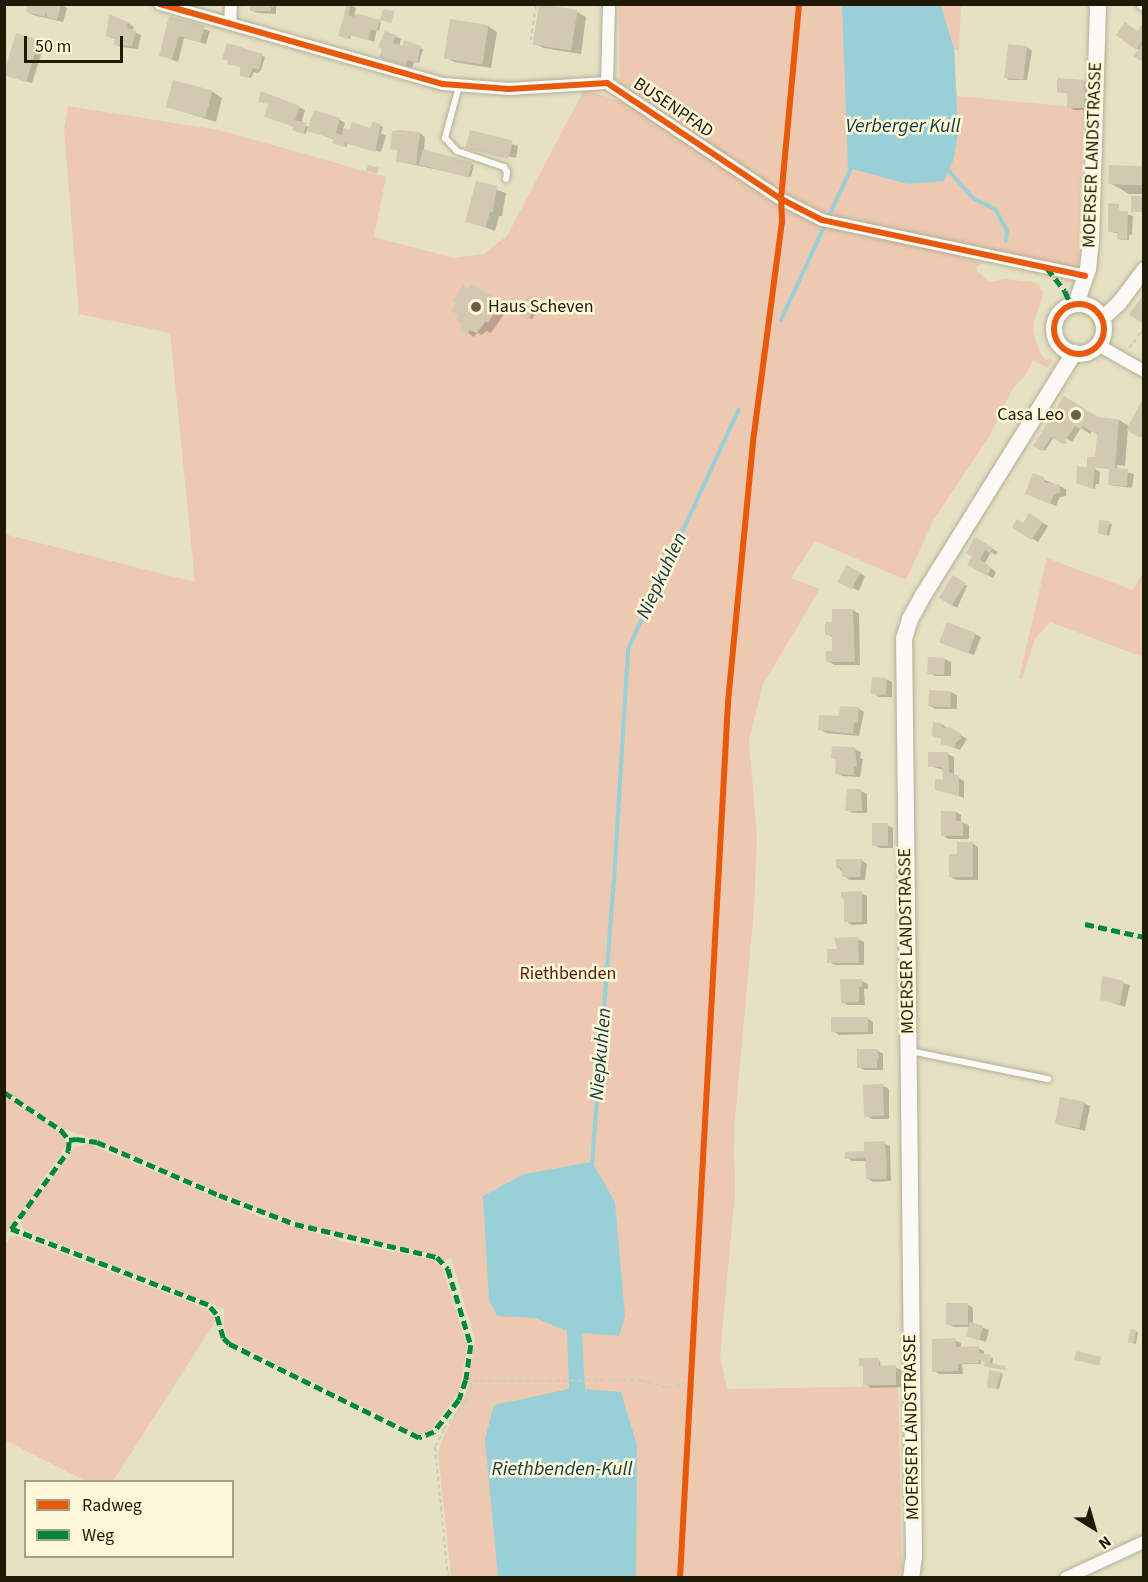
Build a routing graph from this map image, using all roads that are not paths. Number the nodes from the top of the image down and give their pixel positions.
1 (160, 4) edge
2 (231, 4) edge
3 (609, 4) edge
4 (1098, 4) edge
5 (230, 24) junction
6 (607, 83) junction
7 (459, 86) junction
8 (506, 179) dead end
9 (1143, 269) edge
10 (1085, 276) junction
11 (1076, 304) junction
12 (1102, 318) junction
13 (1098, 345) junction
14 (1074, 353) junction
15 (1143, 371) edge
16 (908, 1051) junction
17 (1047, 1079) dead end
18 (1143, 1542) edge
19 (911, 1578) edge
20 (1066, 1578) edge

1 - 5 street, BUSENPFAD
2 - 5 street
3 - 6 street
4 - 10 main road, MOERSER LANDSTRASSE
5 - 7 street, BUSENPFAD
6 - 7 street, BUSENPFAD
6 - 10 street, BUSENPFAD
7 - 8 lane
9 - 12 street
10 - 11 main road, MOERSER LANDSTRASSE
11 - 12 main road
11 - 14 main road
12 - 13 main road
13 - 14 main road
13 - 15 street
14 - 16 main road, MOERSER LANDSTRASSE
16 - 17 lane
16 - 19 main road, MOERSER LANDSTRASSE
18 - 20 street

